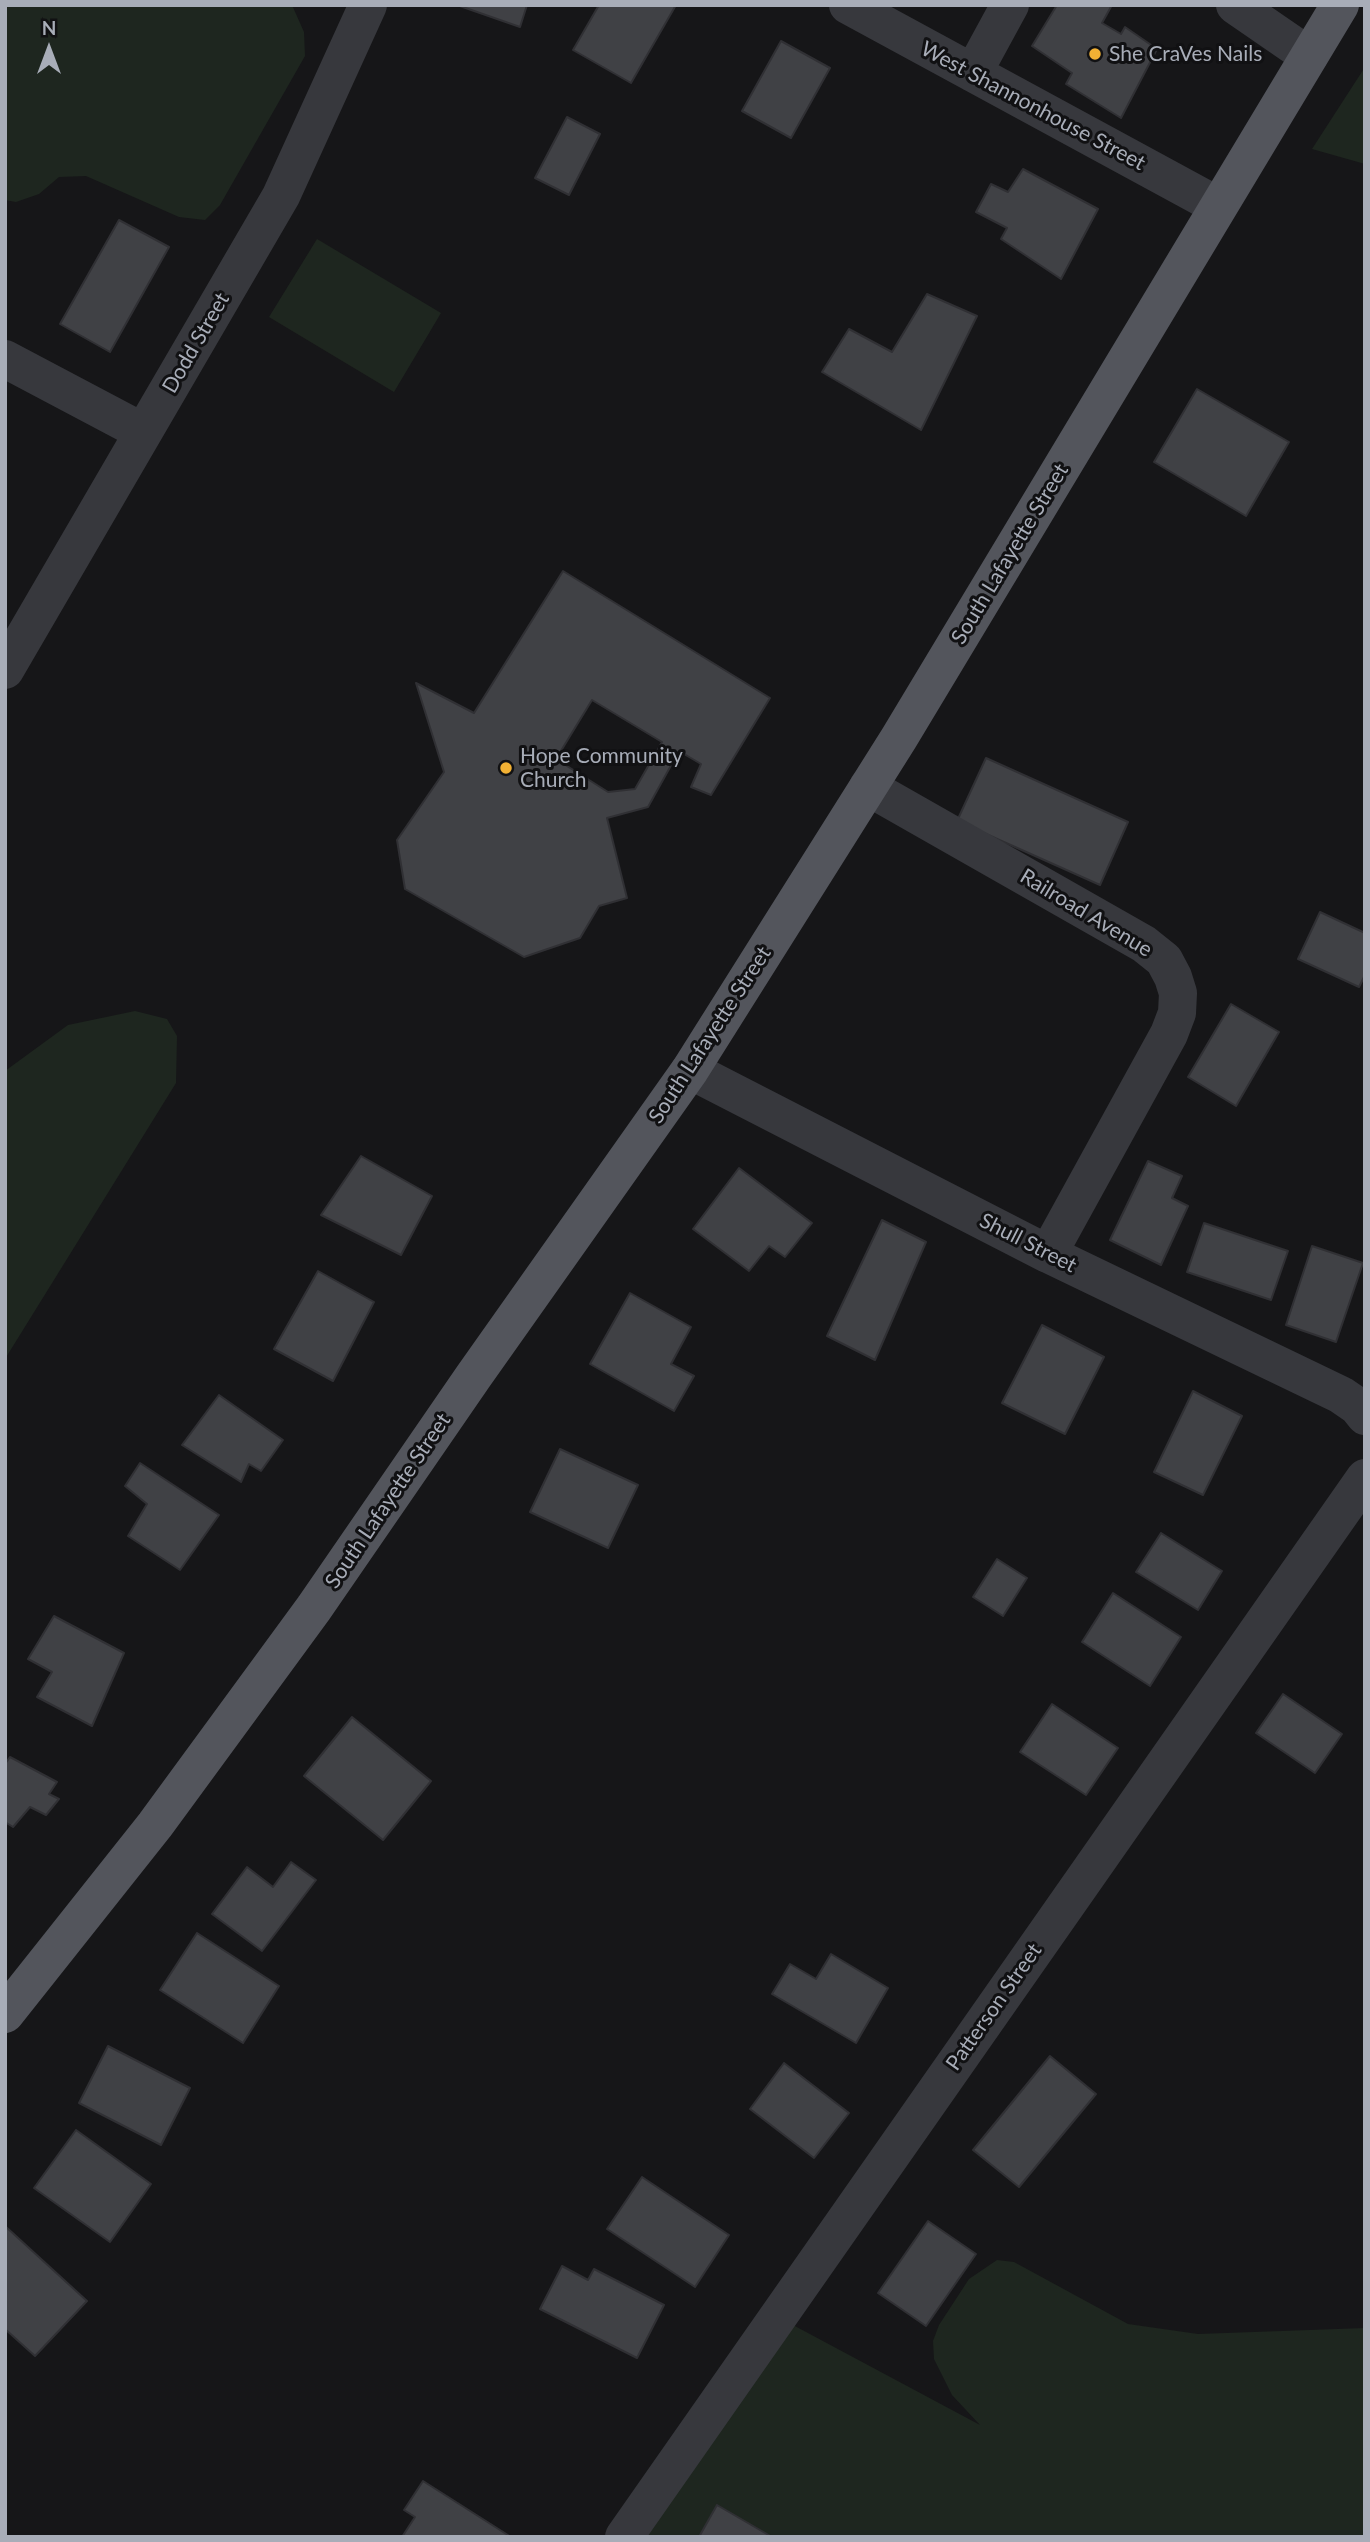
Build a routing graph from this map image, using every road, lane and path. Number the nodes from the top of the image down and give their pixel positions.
1 (368, 5) edge
2 (848, 5) edge
3 (1010, 5) edge
4 (1235, 5) edge
5 (1340, 5) edge
6 (1309, 56) junction
7 (974, 73) junction
8 (1218, 206) junction
9 (5, 359) edge
10 (144, 432) junction
11 (5, 670) edge
12 (868, 787) junction
13 (690, 1070) junction
14 (1048, 1254) junction
15 (1365, 1416) edge
16 (1365, 1478) edge
17 (5, 2014) edge
18 (624, 2537) edge

1 - 10 street, Dodd Street
2 - 7 street, West Shannonhouse Street
3 - 7 street
4 - 6 street
5 - 6 main road, South Lafayette Street
6 - 8 main road, South Lafayette Street
7 - 8 street, West Shannonhouse Street
8 - 12 main road, South Lafayette Street
9 - 10 street
10 - 11 street, Dodd Street
12 - 13 main road, South Lafayette Street
12 - 14 street, Railroad Avenue
13 - 14 street, Shull Street
13 - 17 main road, South Lafayette Street
14 - 15 street, Shull Street
16 - 18 street, Patterson Street

